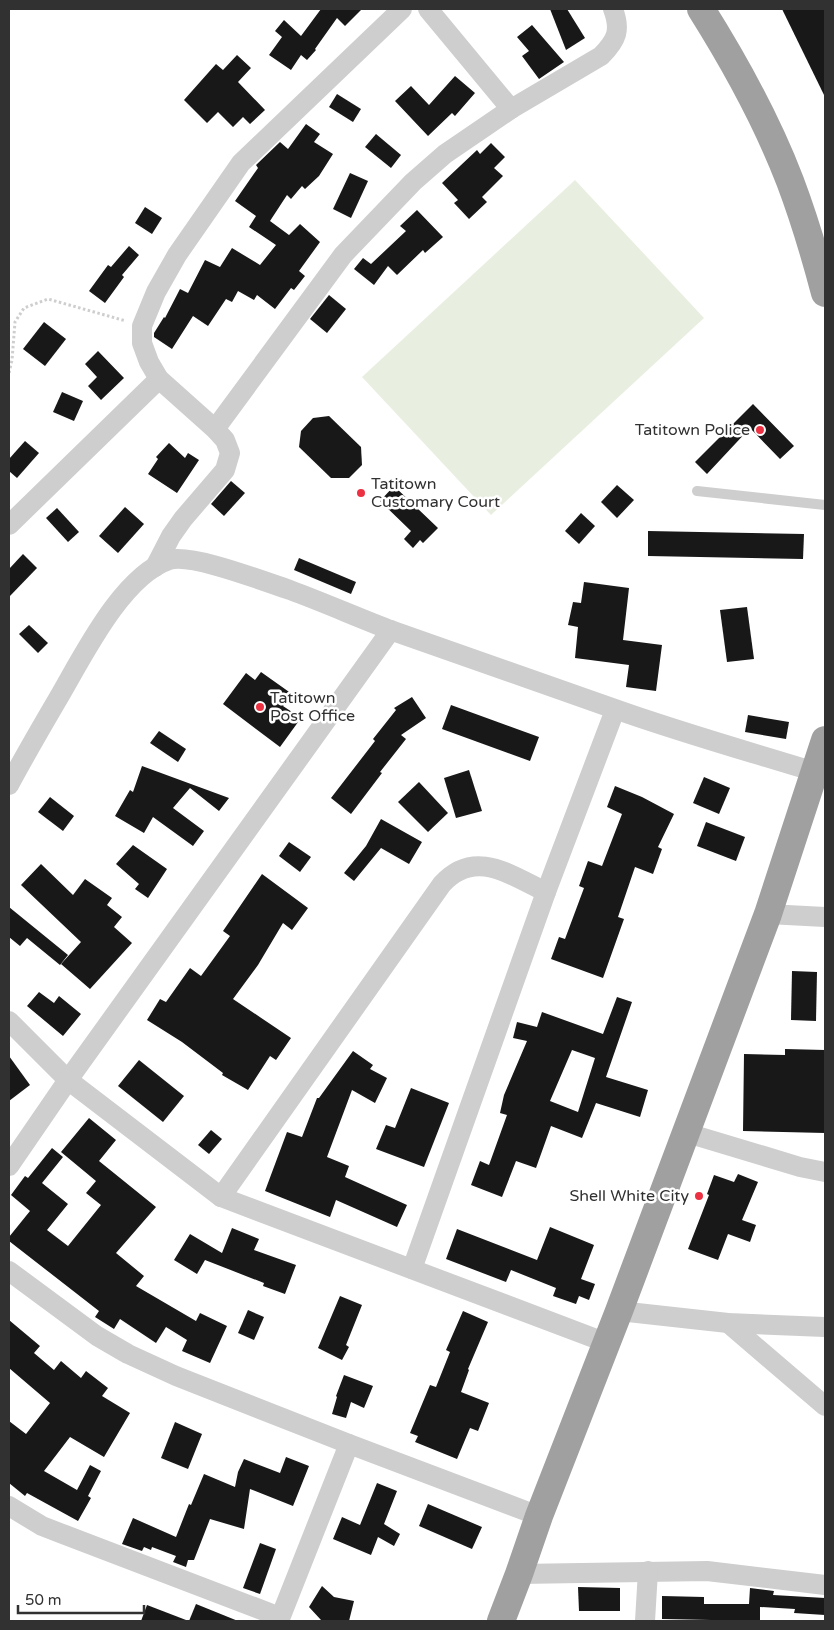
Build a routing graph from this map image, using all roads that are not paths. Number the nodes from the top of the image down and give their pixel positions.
1 (402, 9) edge
2 (428, 9) edge
3 (613, 9) edge
4 (701, 9) edge
5 (511, 110) junction
6 (825, 293) edge
7 (159, 379) junction
8 (215, 428) junction
9 (697, 491) dead end
10 (825, 505) edge
11 (9, 525) edge
12 (155, 567) junction
13 (391, 630) junction
14 (615, 710) junction
15 (825, 740) edge
16 (14, 761) edge
17 (820, 772) edge
18 (9, 785) edge
19 (546, 892) junction
20 (768, 914) junction
21 (825, 917) edge
22 (9, 1021) edge
23 (68, 1080) junction
24 (687, 1133) junction
25 (9, 1166) edge
26 (825, 1172) edge
27 (221, 1197) junction
28 (412, 1269) junction
29 (9, 1271) edge
30 (620, 1311) junction
31 (728, 1323) junction
32 (825, 1327) edge
33 (607, 1343) junction
34 (825, 1406) edge
35 (348, 1444) junction
36 (11, 1511) edge
37 (538, 1516) junction
38 (648, 1571) junction
39 (519, 1574) junction
40 (825, 1585) edge
41 (280, 1619) edge
42 (500, 1621) edge
43 (645, 1621) edge

1 - 7 street
2 - 5 street
3 - 5 street
4 - 6 highway
5 - 8 street
7 - 8 street
7 - 11 street
8 - 12 street
9 - 10 lane
12 - 13 street
12 - 16 street
13 - 14 street
13 - 23 street
14 - 17 street
14 - 19 street
15 - 17 highway
16 - 18 street
17 - 20 highway
19 - 27 street
19 - 28 street
20 - 21 street
20 - 24 highway
22 - 23 street
23 - 25 street
23 - 27 street
24 - 26 street
24 - 30 highway
27 - 28 street
28 - 33 street
29 - 35 street
30 - 31 street
30 - 33 highway
31 - 32 street
31 - 34 street
33 - 37 highway
35 - 37 street
35 - 41 street
36 - 41 street
37 - 39 highway
38 - 39 street
38 - 40 street
38 - 43 street
39 - 42 highway

